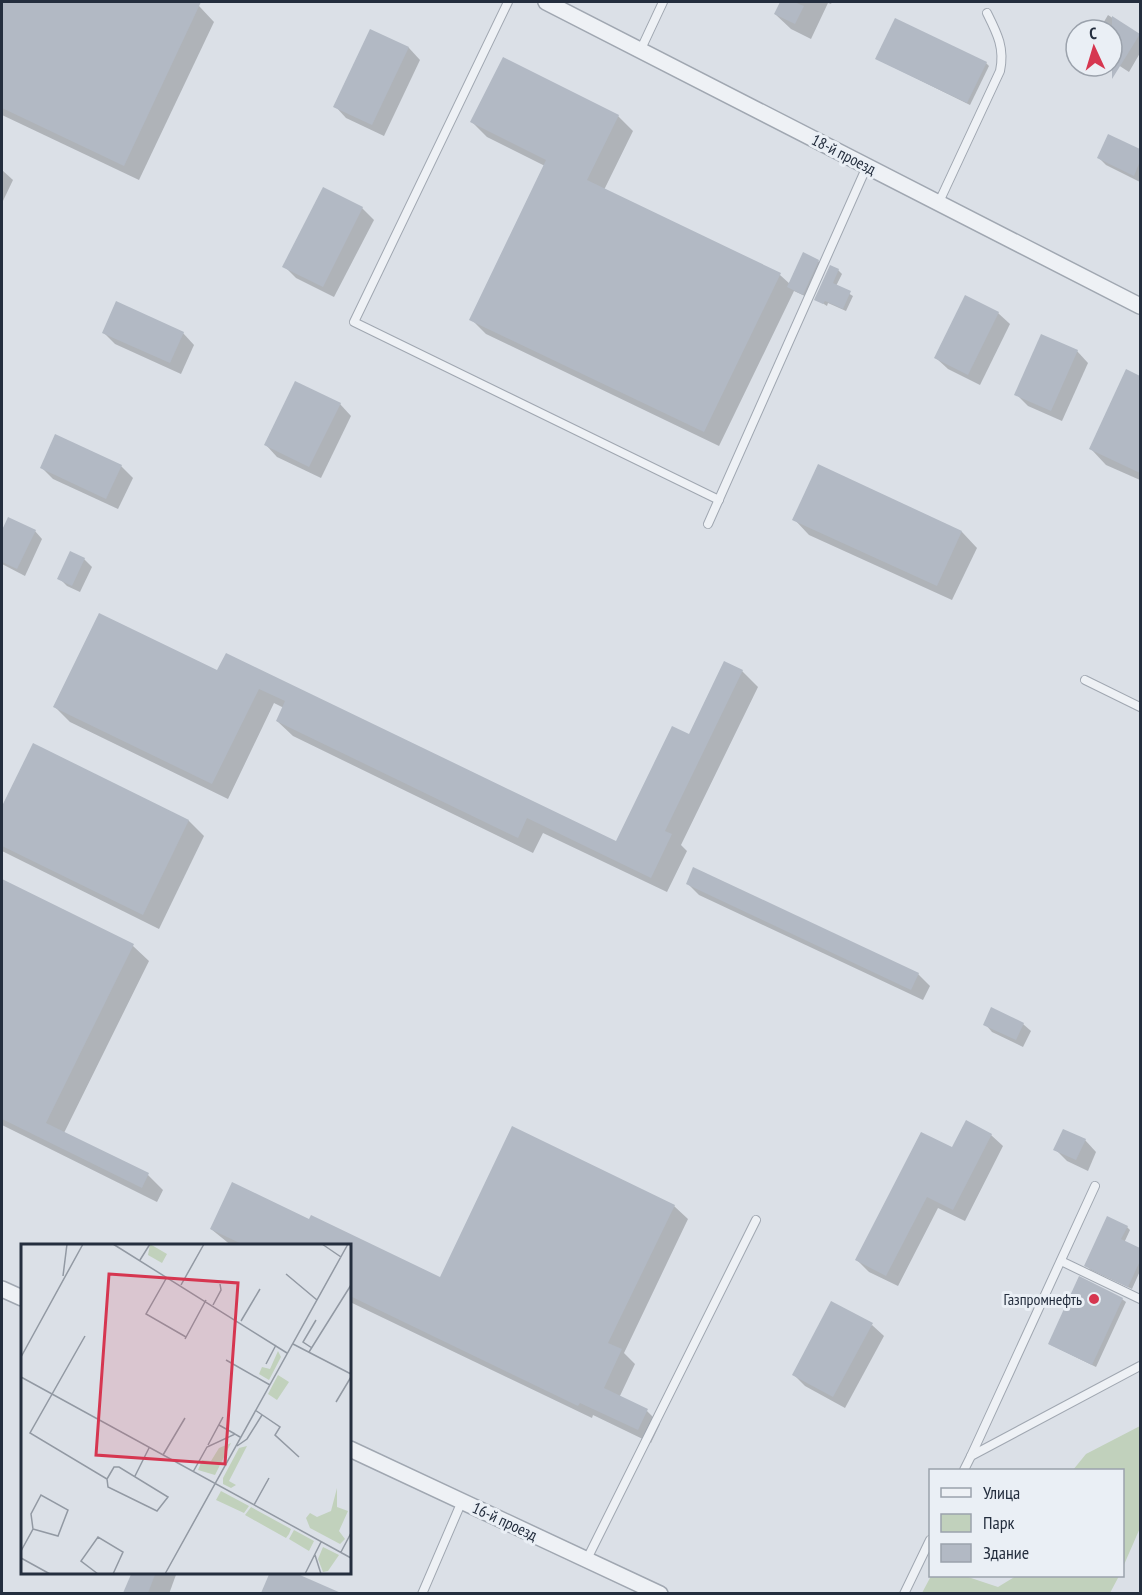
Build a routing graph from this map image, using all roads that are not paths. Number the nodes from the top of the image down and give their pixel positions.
1 (508, 2) edge
2 (546, 2) edge
3 (663, 2) edge
4 (987, 13) dead end
5 (640, 49) junction
6 (867, 166) junction
7 (939, 202) junction
8 (1140, 306) edge
9 (719, 500) junction
10 (708, 524) dead end
11 (1085, 680) dead end
12 (1140, 707) edge
13 (1095, 1186) dead end
14 (756, 1220) dead end
15 (1060, 1261) junction
16 (2, 1289) edge
17 (21, 1298) edge
18 (1140, 1299) edge
19 (1140, 1366) edge
20 (351, 1449) edge
21 (971, 1456) junction
22 (964, 1469) edge
23 (462, 1501) junction
24 (929, 1542) edge
25 (586, 1559) junction
26 (422, 1593) edge
27 (660, 1593) edge
28 (904, 1593) edge

1 - 9 lane
2 - 5 street, 18-й проезд
3 - 5 lane
4 - 7 lane
5 - 6 street, 18-й проезд
6 - 7 street, 18-й проезд
6 - 9 lane
7 - 8 street, 18-й проезд
9 - 10 lane
11 - 12 lane
13 - 15 lane
14 - 25 lane
15 - 18 lane
15 - 21 lane
16 - 17 street
19 - 21 lane
20 - 23 street, 16-й проезд
21 - 22 lane
23 - 25 street, 16-й проезд
23 - 26 lane
24 - 28 lane
25 - 27 street, 16-й проезд

